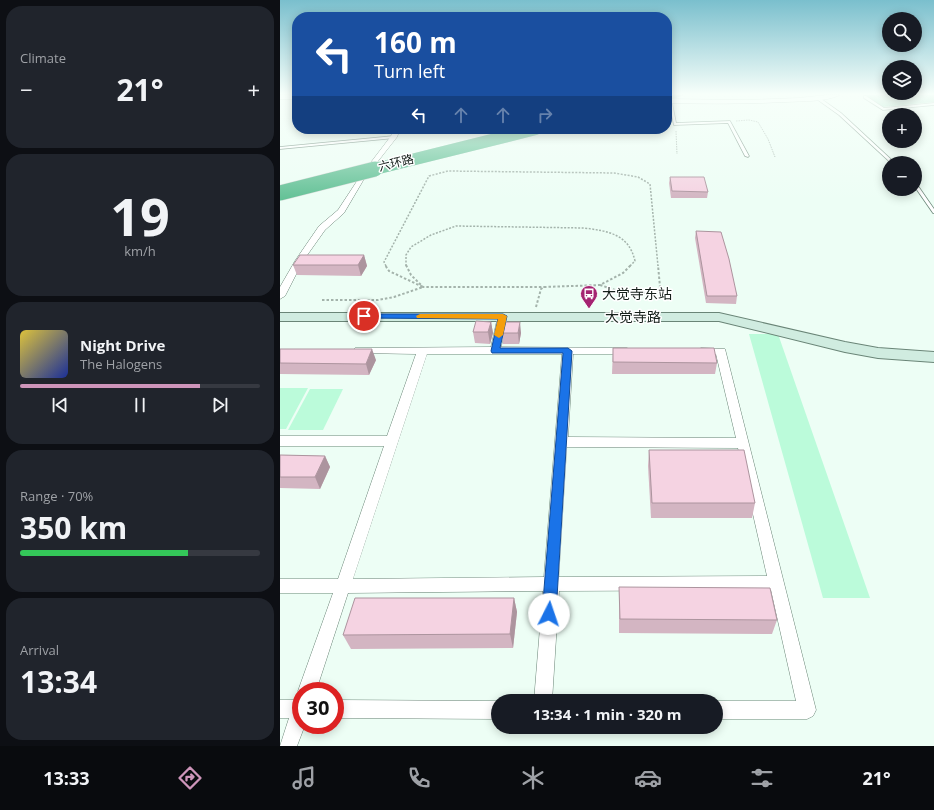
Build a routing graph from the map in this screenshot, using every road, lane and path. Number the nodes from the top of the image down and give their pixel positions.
1 (675, 130) edge
2 (733, 130) edge
3 (762, 130) edge
4 (857, 130) edge
5 (395, 134) edge
6 (495, 134) edge
7 (515, 134) edge
8 (394, 138) junction
9 (280, 148) edge
10 (677, 154) dead end
11 (747, 156) dead end
12 (885, 156) edge
13 (775, 157) dead end
14 (280, 187) edge
15 (280, 193) edge
16 (922, 194) edge
17 (934, 212) edge
18 (600, 285) junction
19 (423, 287) junction
20 (544, 287) junction
21 (280, 296) edge
22 (322, 300) dead end
23 (503, 316) junction
24 (534, 316) junction
25 (280, 317) edge
26 (352, 350) edge
27 (423, 350) junction
28 (495, 351) junction
29 (568, 351) junction
30 (637, 351) edge
31 (690, 351) edge
32 (934, 357) edge
33 (280, 441) edge
34 (392, 441) junction
35 (562, 442) junction
36 (743, 443) junction
37 (776, 584) junction
38 (343, 585) junction
39 (551, 585) junction
40 (280, 586) edge
41 (310, 682) edge
42 (543, 694) edge
43 (280, 709) edge
44 (292, 709) edge
45 (344, 709) edge
46 (491, 710) edge
47 (723, 710) edge
48 (292, 734) edge
49 (288, 746) edge

1 - 10 path
2 - 11 lane
3 - 13 path
4 - 12 lane
5 - 8 street
6 - 14 highway, 六环路
7 - 15 highway, 六环路, bridge
8 - 9 lane
8 - 21 street
16 - 17 lane
18 - 19 path
18 - 19 path
18 - 20 path
19 - 20 path
19 - 22 path
20 - 24 path
23 - 24 main road, 大觉寺路
23 - 25 main road, 大觉寺路
23 - 28 street
24 - 32 main road, 大觉寺路
26 - 27 street
27 - 28 street
27 - 34 street
28 - 29 street
29 - 30 street
29 - 35 street
31 - 36 street
33 - 34 street
34 - 38 street
35 - 36 street
35 - 39 street
36 - 37 street
37 - 39 street
37 - 47 street
38 - 39 street
38 - 40 street
38 - 41 street
39 - 42 street
43 - 44 street
45 - 46 street
48 - 49 street

